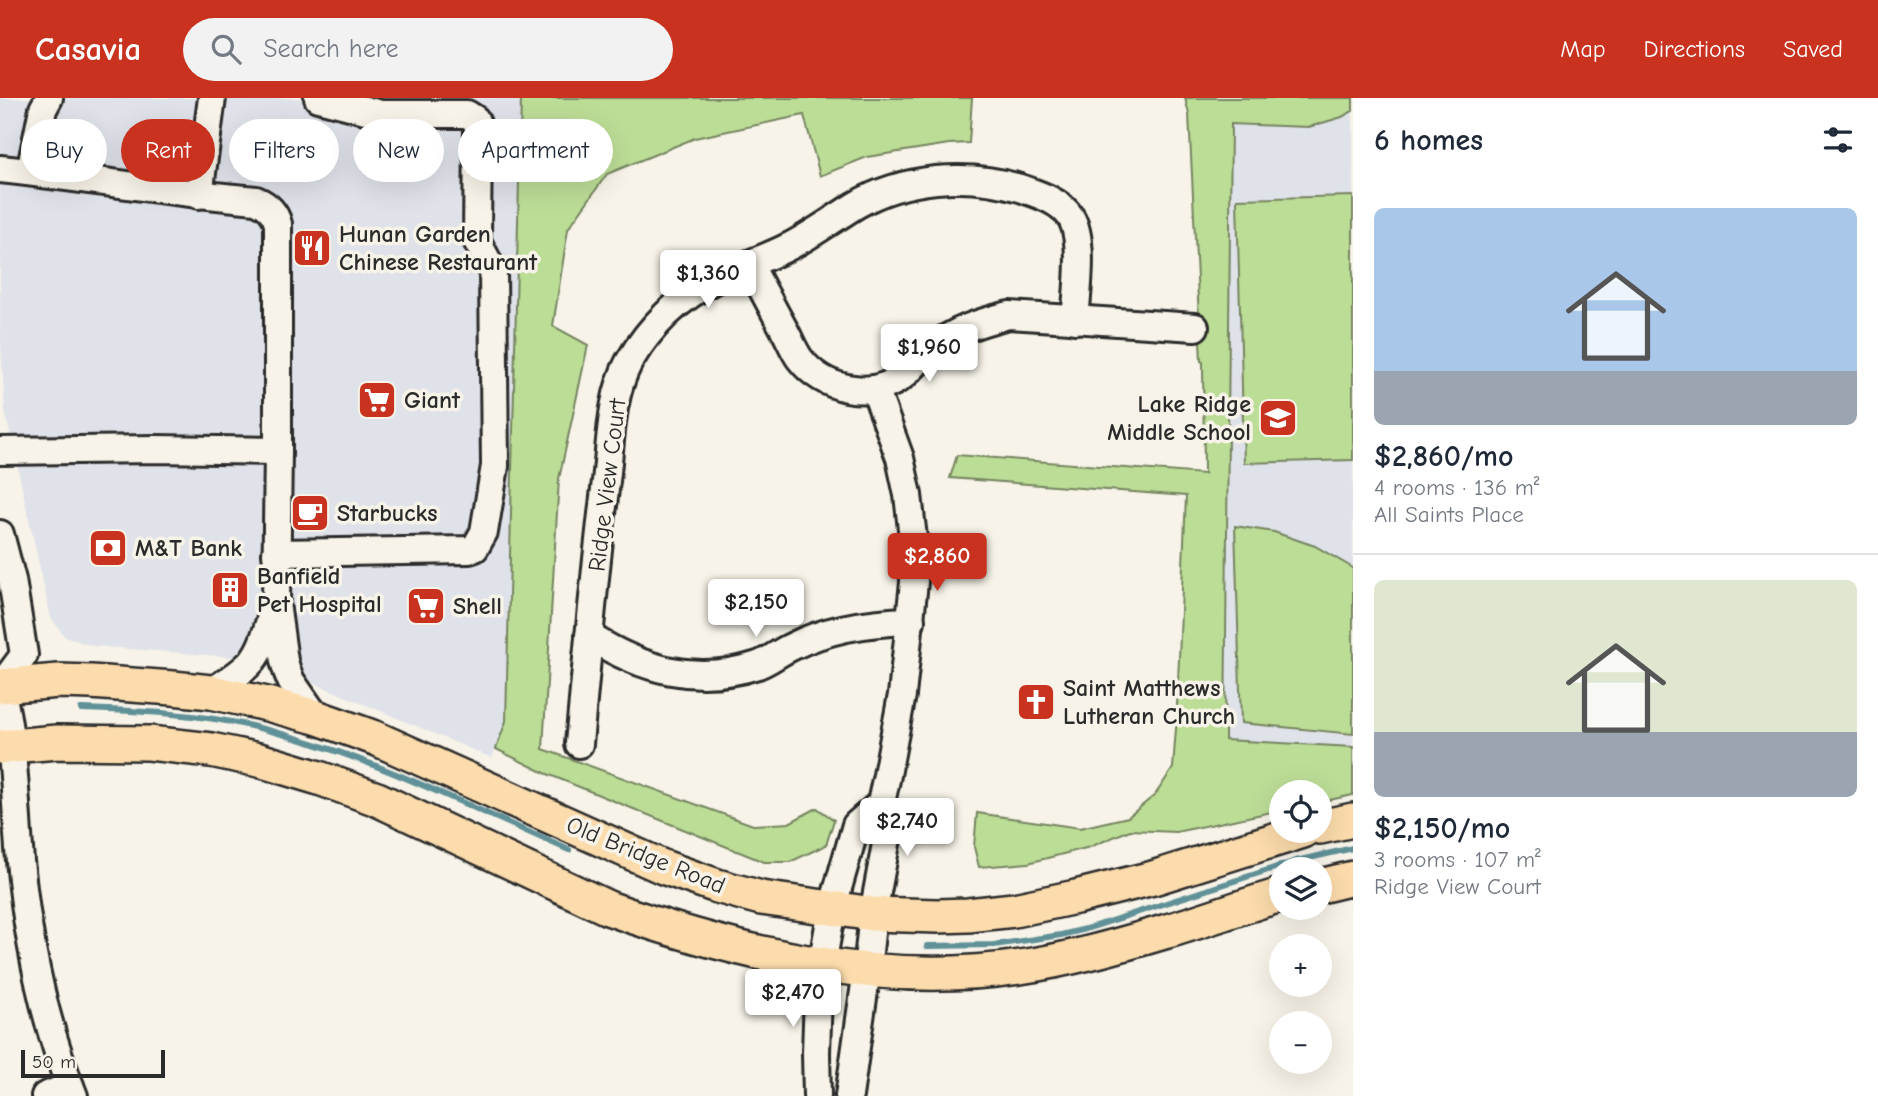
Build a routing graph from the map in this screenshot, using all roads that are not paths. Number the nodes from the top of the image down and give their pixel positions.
1 (49, 98) edge
2 (212, 98) edge
3 (318, 98) edge
4 (41, 119) edge
5 (0, 169) edge
6 (21, 171) edge
7 (103, 182) edge
8 (199, 195) junction
9 (750, 265) junction
10 (1075, 320) junction
11 (1195, 327) dead end
12 (876, 389) junction
13 (278, 450) junction
14 (0, 451) edge
15 (0, 534) edge
16 (276, 553) junction
17 (276, 603) junction
18 (911, 621) junction
19 (589, 636) junction
20 (0, 686) edge
21 (211, 692) junction
22 (316, 717) junction
23 (579, 744) dead end
24 (5, 746) edge
25 (881, 803) junction
26 (1353, 820) edge
27 (1332, 824) edge
28 (1269, 841) edge
29 (1353, 878) edge
30 (1332, 883) edge
31 (1269, 899) edge
32 (832, 909) junction
33 (873, 914) junction
34 (822, 965) junction
35 (867, 970) junction
36 (72, 1091) edge
37 (45, 1096) edge
38 (817, 1096) edge
39 (849, 1096) edge

1 - 4 street
2 - 8 street
3 - 16 street
5 - 6 street
7 - 8 street
8 - 13 street
9 - 10 street, Ridge View Court
9 - 12 street
9 - 19 street, Ridge View Court
10 - 11 street
10 - 12 street
12 - 18 street
13 - 14 street
13 - 16 street
15 - 20 street
16 - 17 street
17 - 21 street
17 - 22 street
18 - 19 street
18 - 25 street
19 - 23 street, Ridge View Court
20 - 21 main road, Old Bridge Road
20 - 24 street
21 - 22 main road, Old Bridge Road
22 - 32 main road, Old Bridge Road
24 - 34 main road
24 - 36 street
25 - 32 street
25 - 33 street
26 - 27 main road
28 - 33 main road, Old Bridge Road
29 - 30 main road
31 - 35 main road
32 - 33 main road, Old Bridge Road
32 - 34 street
33 - 35 street
34 - 35 main road
34 - 38 street
35 - 39 street
36 - 37 street

